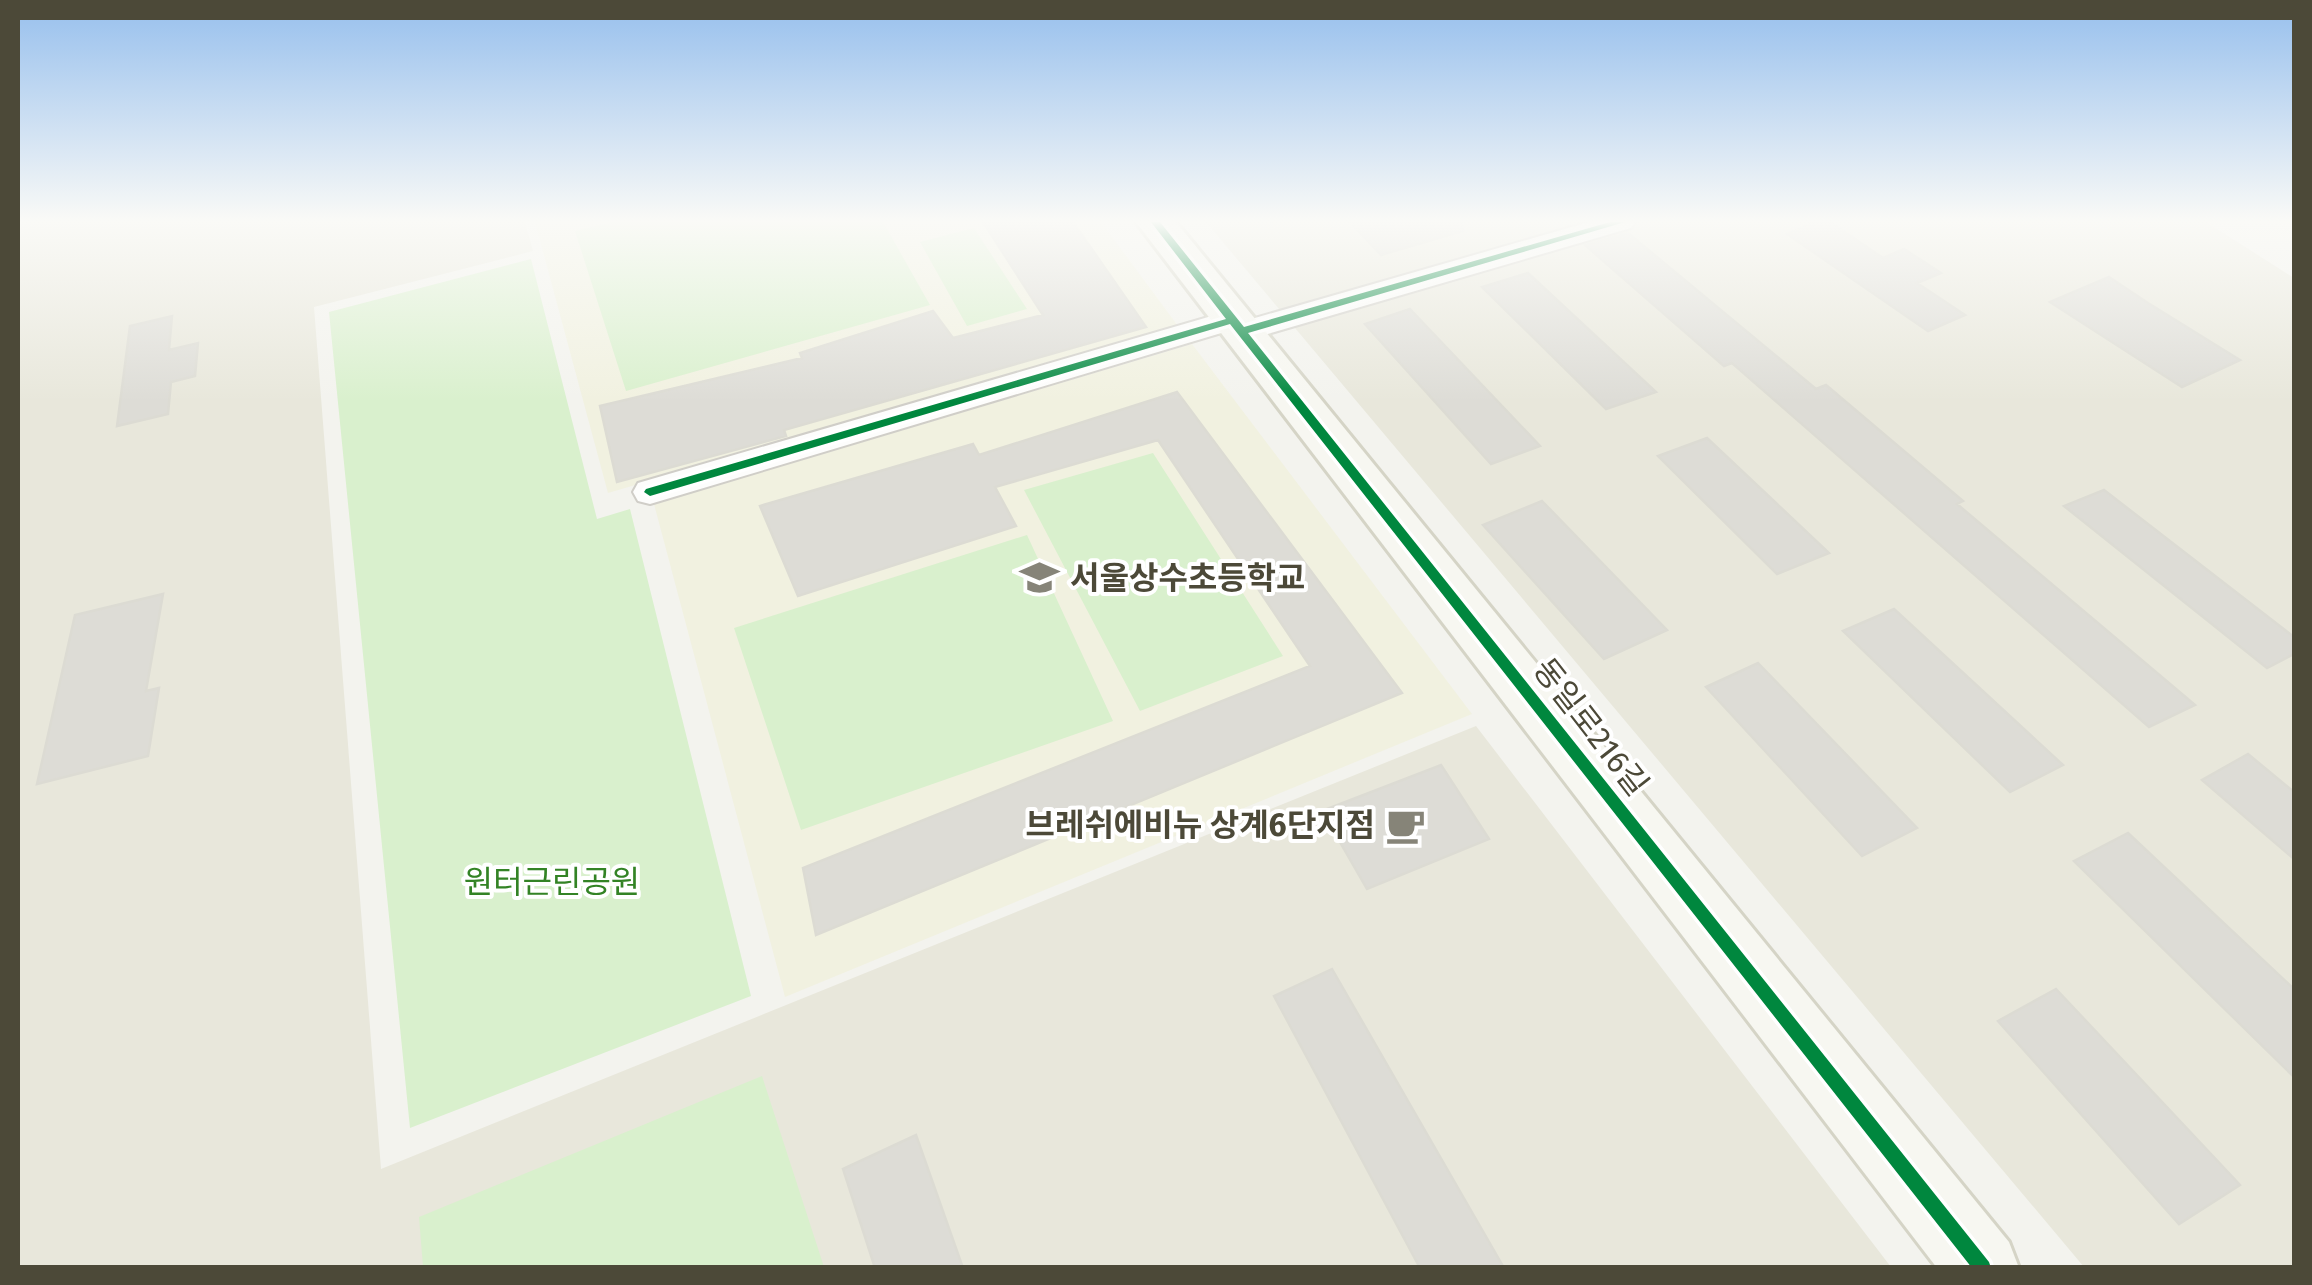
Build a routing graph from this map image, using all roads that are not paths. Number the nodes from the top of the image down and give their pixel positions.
1 (1203, 282) edge
2 (1398, 282) edge
3 (1238, 325) junction
4 (650, 492) dead end
5 (1983, 1268) edge

1 - 3 street, 동일로216길
2 - 3 street
3 - 4 street
3 - 5 street, 동일로216길

